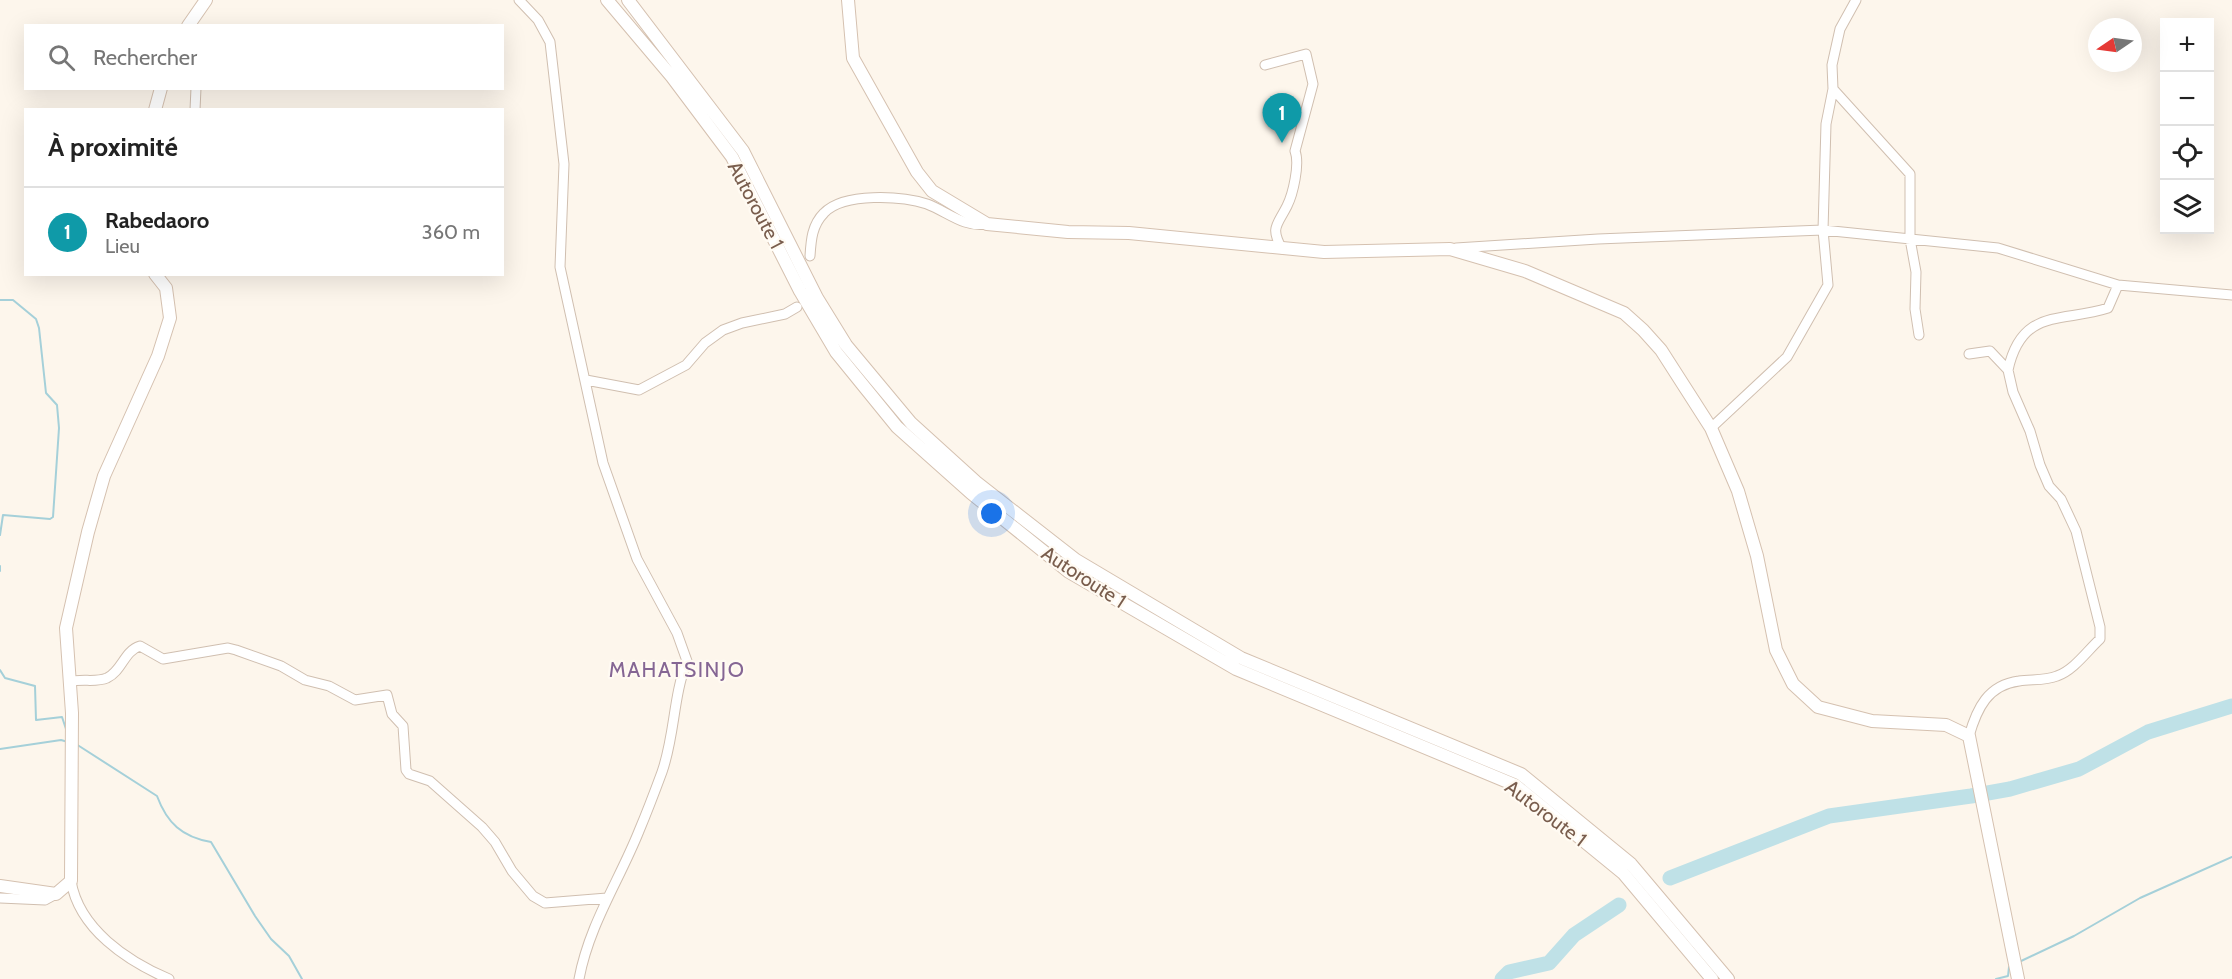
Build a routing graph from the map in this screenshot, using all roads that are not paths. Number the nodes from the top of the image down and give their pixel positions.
1 (206, 0) edge
2 (519, 0) edge
3 (608, 0) edge
4 (628, 0) edge
5 (848, 0) edge
6 (1856, 0) edge
7 (189, 24) edge
8 (1265, 65) dead end
9 (1833, 89) junction
10 (160, 90) edge
11 (196, 90) edge
12 (156, 108) edge
13 (195, 108) edge
14 (987, 224) junction
15 (1823, 230) junction
16 (1910, 239) junction
17 (1282, 249) junction
18 (1450, 249) junction
19 (810, 256) dead end
20 (157, 276) edge
21 (2118, 285) junction
22 (2232, 295) edge
23 (796, 307) dead end
24 (1919, 335) dead end
25 (1969, 354) dead end
26 (2008, 370) junction
27 (586, 380) junction
28 (1711, 428) junction
29 (69, 682) junction
30 (1969, 736) junction
31 (71, 881) junction
32 (0, 886) edge
33 (56, 894) junction
34 (0, 898) edge
35 (606, 898) junction
36 (168, 979) edge
37 (579, 979) edge
38 (1712, 979) edge
39 (1728, 979) edge
40 (2018, 979) edge

1 - 7 main road
2 - 27 street
3 - 38 main road, Autoroute 1
4 - 39 main road, Autoroute 1
5 - 14 main road
6 - 9 street
8 - 17 street
9 - 15 street
9 - 16 street
10 - 12 main road
11 - 13 street
14 - 17 main road
14 - 19 street
15 - 16 street
15 - 18 street
15 - 28 street
16 - 21 street
16 - 24 street
17 - 18 main road
18 - 28 main road
20 - 29 main road
21 - 22 street
21 - 26 street
23 - 27 street
25 - 26 street
26 - 30 street
27 - 35 street
28 - 30 main road
29 - 31 main road
29 - 35 street
30 - 40 main road
31 - 33 main road
31 - 36 street
32 - 33 main road
33 - 34 street
35 - 37 street

